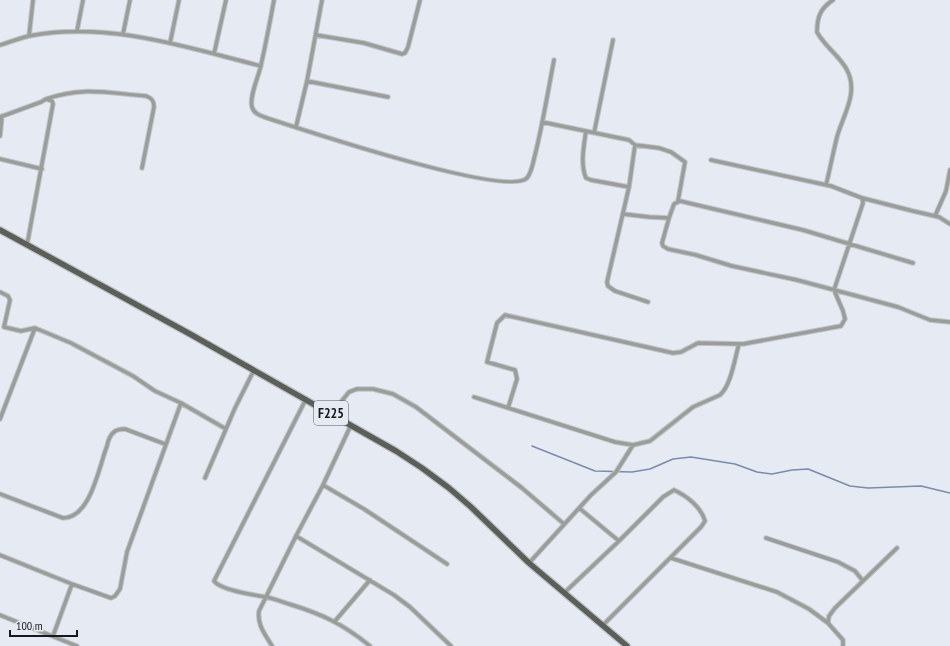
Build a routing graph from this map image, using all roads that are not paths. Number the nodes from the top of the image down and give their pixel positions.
1 (33, 0) edge
2 (82, 0) edge
3 (130, 0) edge
4 (179, 0) edge
5 (226, 0) edge
6 (274, 0) edge
7 (322, 0) edge
8 (420, 0) edge
9 (833, 0) edge
10 (77, 31) junction
11 (123, 34) junction
12 (316, 35) junction
13 (29, 36) junction
14 (613, 40) dead end
15 (170, 43) junction
16 (0, 45) edge
17 (214, 54) junction
18 (554, 60) dead end
19 (261, 66) junction
20 (307, 80) junction
21 (388, 97) dead end
22 (46, 99) junction
23 (1, 116) edge
24 (542, 122) junction
25 (296, 128) junction
26 (586, 131) junction
27 (594, 133) junction
28 (0, 136) edge
29 (635, 145) junction
30 (0, 159) edge
31 (711, 160) dead end
32 (142, 168) dead end
33 (42, 169) junction
34 (950, 170) edge
35 (826, 185) junction
36 (629, 187) junction
37 (862, 198) junction
38 (678, 201) junction
39 (623, 214) junction
40 (935, 216) junction
41 (669, 218) junction
42 (950, 224) edge
43 (0, 230) edge
44 (849, 243) junction
45 (27, 245) junction
46 (912, 263) dead end
47 (834, 290) junction
48 (0, 292) edge
49 (648, 302) dead end
50 (950, 322) edge
51 (35, 328) junction
52 (739, 344) junction
53 (254, 370) junction
54 (474, 397) dead end
55 (306, 399) junction
56 (181, 403) junction
57 (508, 408) junction
58 (332, 413) junction
59 (0, 419) edge
60 (352, 424) junction
61 (226, 430) junction
62 (166, 444) junction
63 (633, 446) junction
64 (205, 478) dead end
65 (323, 485) junction
66 (0, 494) edge
67 (580, 508) junction
68 (564, 524) junction
69 (296, 536) junction
70 (766, 538) dead end
71 (619, 541) junction
72 (897, 548) dead end
73 (0, 555) edge
74 (670, 558) junction
75 (529, 563) junction
76 (447, 564) dead end
77 (370, 580) junction
78 (863, 581) junction
79 (72, 584) junction
80 (564, 593) junction
81 (266, 597) junction
82 (0, 615) edge
83 (335, 621) junction
84 (828, 623) junction
85 (602, 626) junction
86 (53, 636) junction
87 (620, 644) edge
88 (77, 646) edge
89 (272, 646) edge
90 (370, 646) edge
91 (451, 646) edge
92 (627, 646) edge
93 (843, 646) edge

1 - 13 street
2 - 10 street
3 - 11 street
4 - 15 street
5 - 17 street
6 - 19 street
7 - 12 street
8 - 12 street
9 - 35 street
10 - 11 street
10 - 13 street
11 - 15 street
12 - 20 street
13 - 16 street
14 - 27 street
15 - 17 street
17 - 19 street
18 - 24 street
19 - 25 street
20 - 21 street
20 - 25 street
22 - 23 street
22 - 32 street
22 - 33 street
23 - 28 street
24 - 25 street
24 - 26 street
26 - 27 street
26 - 36 street
27 - 29 street
29 - 36 street
29 - 38 street
30 - 33 street
31 - 35 street
33 - 45 street
34 - 40 street
35 - 37 street
36 - 39 street
37 - 40 street
37 - 44 street
38 - 41 street
38 - 44 street
39 - 41 street
39 - 49 street
40 - 42 street
41 - 47 street
43 - 45 main road, F225
44 - 46 street
44 - 47 street
45 - 53 main road, F225
47 - 50 street
47 - 52 street
48 - 51 street
51 - 56 street
51 - 59 street
52 - 57 street
52 - 63 street
53 - 55 main road, F225
53 - 61 street
54 - 57 street
55 - 58 main road, F225
55 - 81 street
56 - 61 street
56 - 62 street
57 - 63 street
58 - 60 main road, F225
58 - 68 street
60 - 65 street
60 - 75 main road, F225
61 - 64 street
62 - 66 street
62 - 79 street
63 - 67 street
65 - 69 street
65 - 76 street
67 - 68 street
67 - 71 street
68 - 75 street
69 - 77 street
69 - 81 street
70 - 78 street
71 - 74 street
71 - 80 street
72 - 78 street
73 - 79 street
74 - 84 street
74 - 85 street
75 - 80 main road, F225
77 - 83 street
77 - 91 street
78 - 84 street
79 - 86 street
80 - 85 main road, F225
81 - 83 street
81 - 89 street
82 - 86 street
83 - 90 street
84 - 93 street
85 - 87 main road, F225
86 - 88 street
87 - 92 main road, F225

